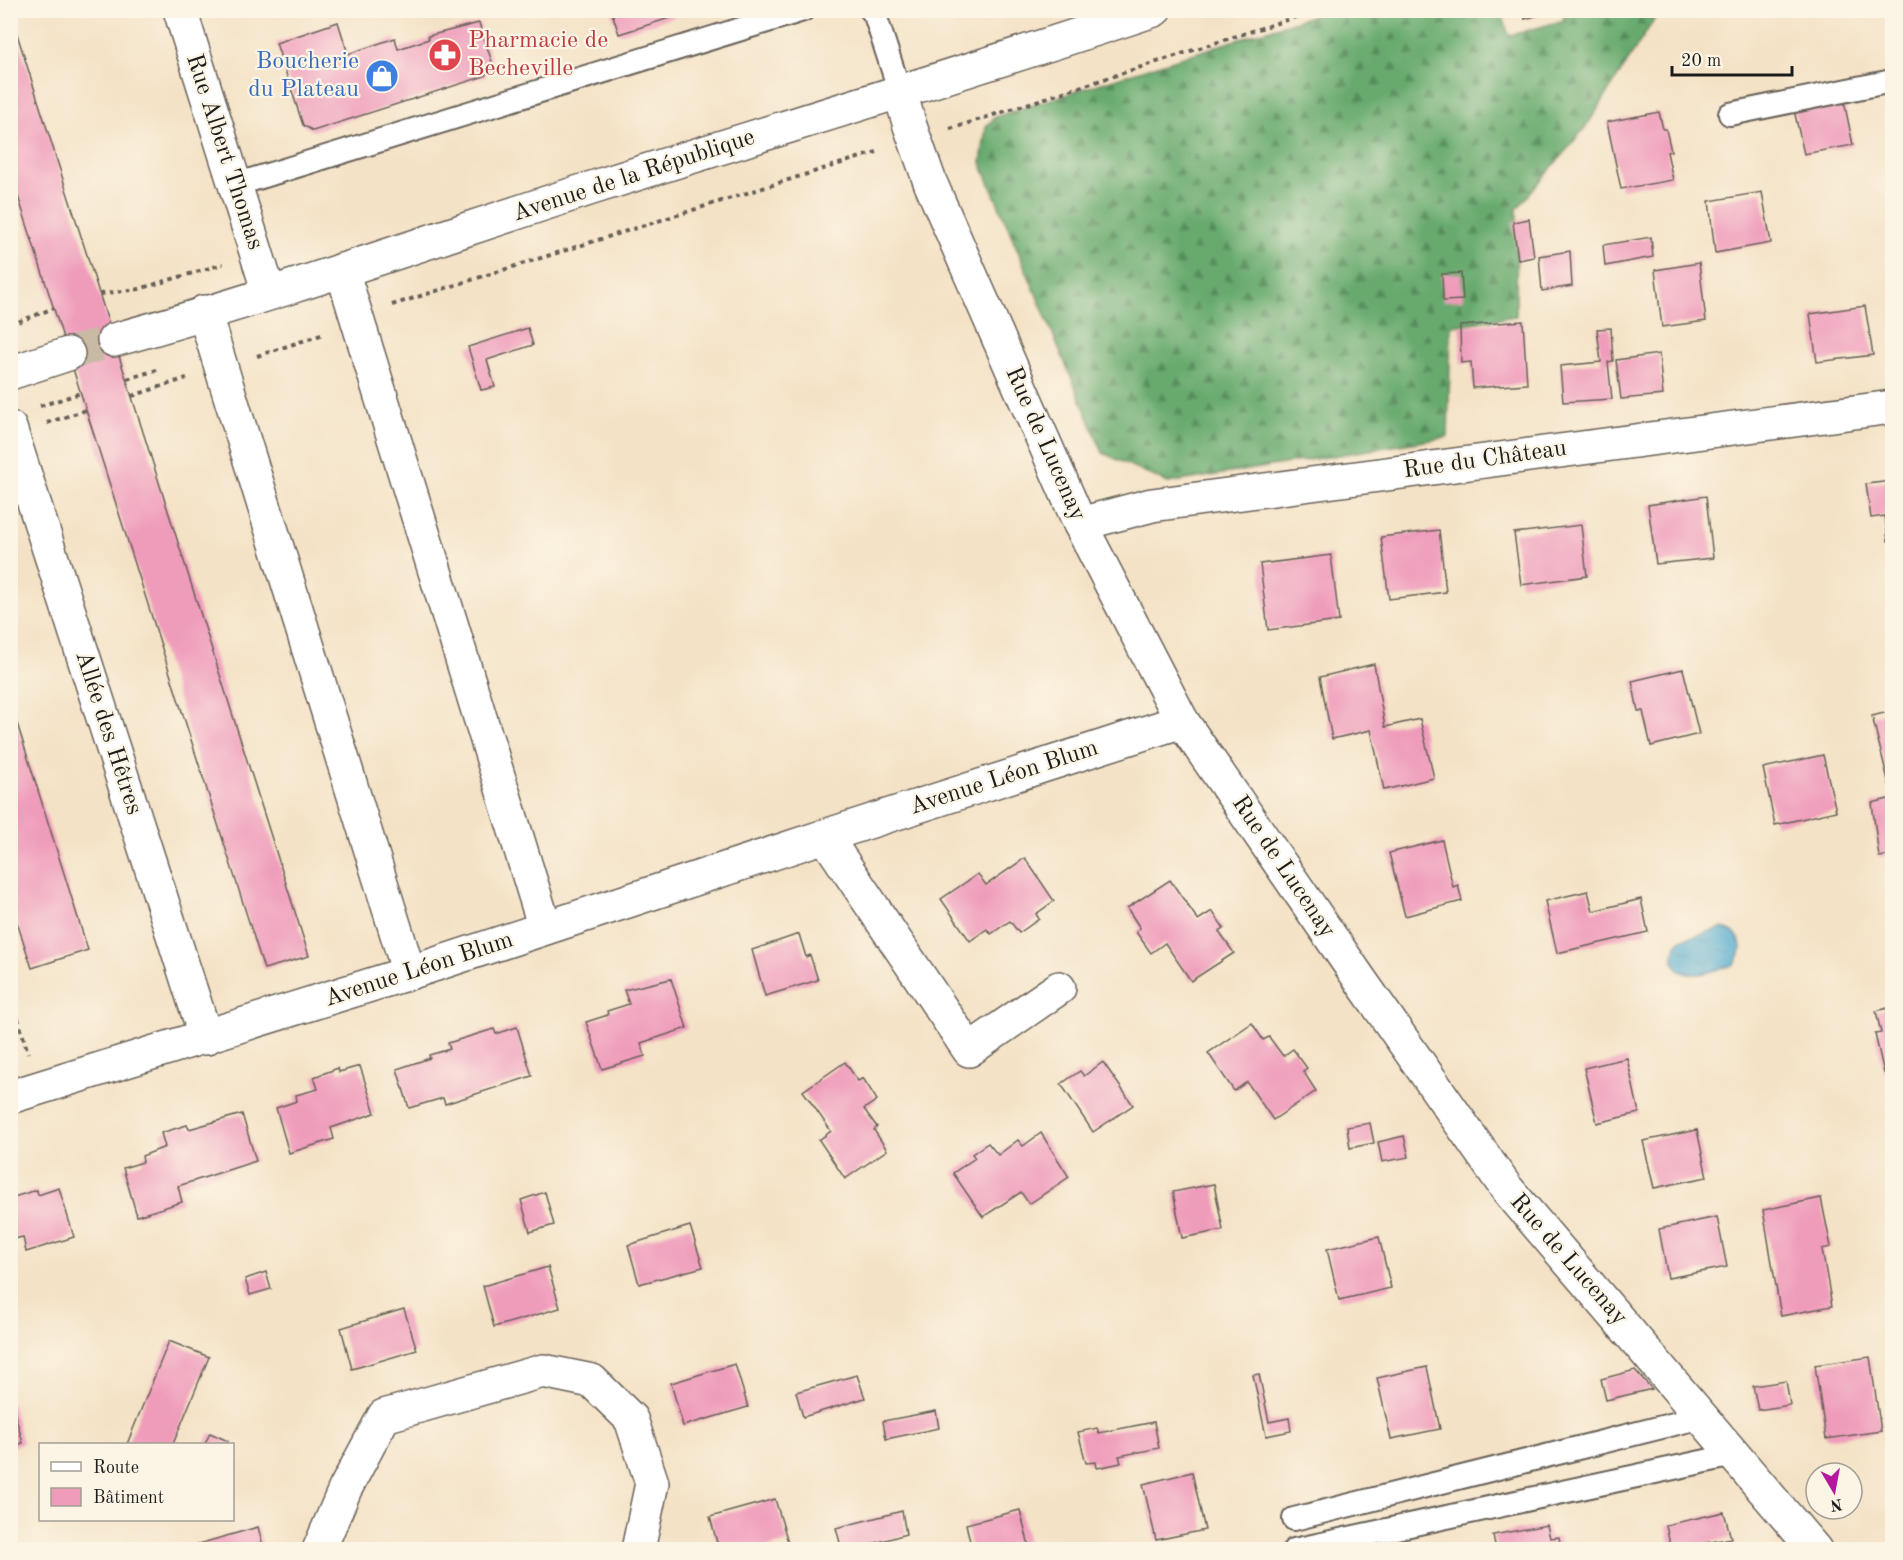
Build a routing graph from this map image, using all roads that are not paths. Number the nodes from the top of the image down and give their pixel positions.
1 (180, 10) edge
2 (803, 10) edge
3 (871, 10) edge
4 (1154, 10) edge
5 (1893, 81) edge
6 (900, 92) junction
7 (1730, 114) dead end
8 (235, 184) junction
9 (342, 270) junction
10 (269, 293) junction
11 (204, 312) junction
12 (114, 340) tunnel mouth
13 (68, 354) tunnel mouth
14 (10, 373) edge
15 (1893, 407) edge
16 (21, 418) edge
17 (1080, 524) junction
18 (1182, 721) junction
19 (825, 836) junction
20 (545, 928) junction
21 (409, 973) junction
22 (1059, 988) dead end
23 (206, 1038) junction
24 (24, 1093) edge
25 (1702, 1417) junction
26 (1734, 1455) junction
27 (1294, 1519) dead end
28 (320, 1550) edge
29 (638, 1550) edge
30 (1294, 1550) edge
31 (1815, 1550) edge

1 - 8 street, Rue Albert Thomas
2 - 8 lane
3 - 6 lane
4 - 6 street, Avenue de la République
5 - 7 lane
6 - 9 street, Avenue de la République
6 - 17 street, Rue de Lucenay
8 - 10 street, Rue Albert Thomas
9 - 10 street, Avenue de la République
9 - 20 street
10 - 11 street, Avenue de la République
11 - 12 street, Avenue de la République
11 - 21 street
13 - 14 street
15 - 17 street, Rue du Château
16 - 23 street, Allée des Hêtres
17 - 18 street, Rue de Lucenay
18 - 19 street, Avenue Léon Blum
18 - 25 street, Rue de Lucenay
19 - 20 street, Avenue Léon Blum
19 - 22 street
20 - 21 street, Avenue Léon Blum
21 - 23 street, Avenue Léon Blum
23 - 24 street, Avenue Léon Blum
25 - 26 street, Rue de Lucenay
25 - 27 lane
26 - 30 lane
26 - 31 street, Rue de Lucenay
28 - 29 street

